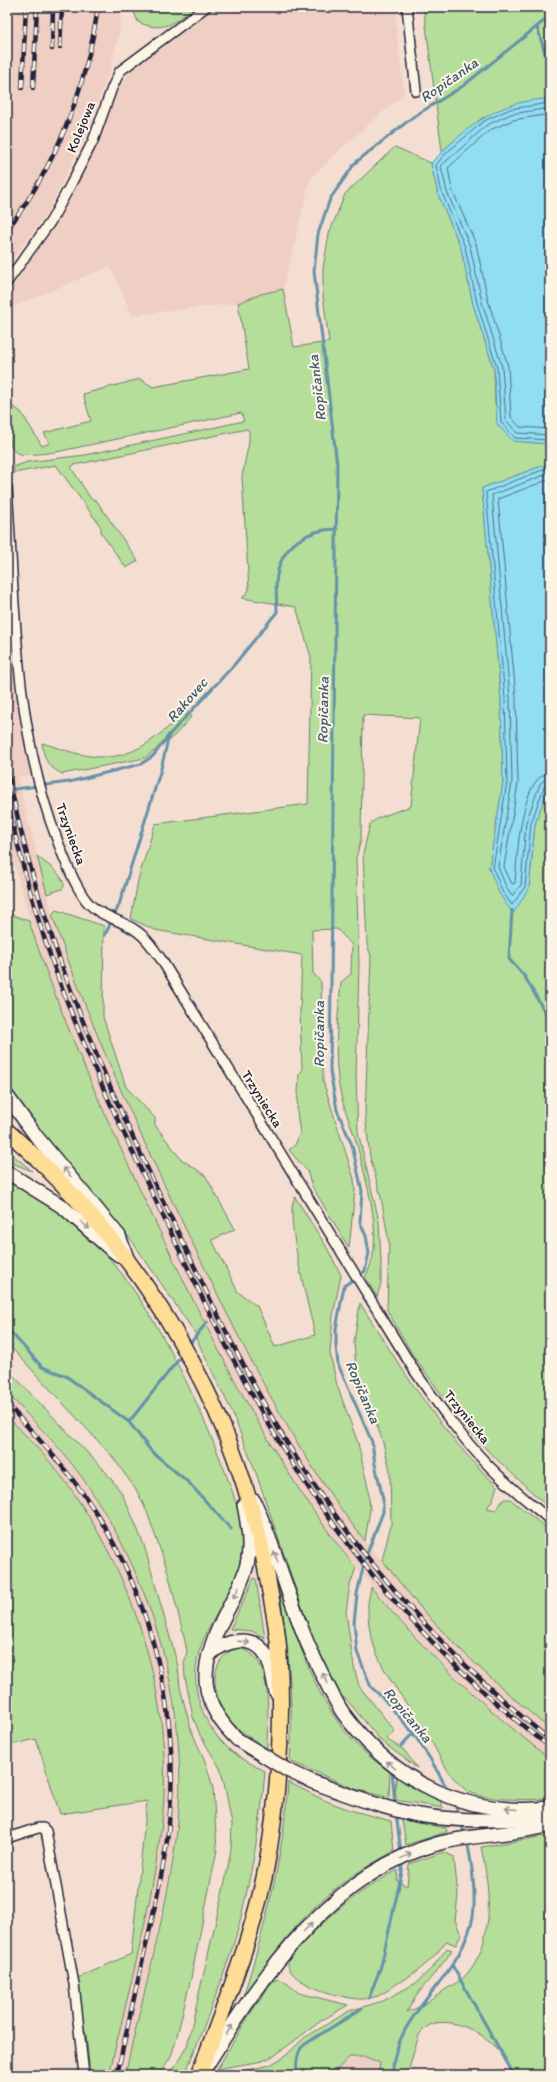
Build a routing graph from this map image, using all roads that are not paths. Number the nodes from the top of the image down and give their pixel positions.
1 (206, 7) edge
2 (406, 7) edge
3 (416, 91) dead end
4 (7, 282) edge
5 (7, 487) edge
6 (7, 1096) edge
7 (7, 1131) edge
8 (7, 1172) edge
9 (129, 1261) junction
10 (235, 1460) junction
11 (550, 1520) edge
12 (209, 1655) junction
13 (280, 1714) junction
14 (550, 1808) edge
15 (550, 1817) edge
16 (550, 1825) edge
17 (7, 1838) edge
18 (84, 2075) edge
19 (200, 2075) edge

1 - 4 street, Kolejowa
2 - 3 street
5 - 11 street, Trzyniecka
9 -> 6 main road
7 - 9 main road
8 -> 9 main road
9 - 10 main road
10 -> 12 main road
10 - 13 main road
14 -> 10 main road
12 -> 13 main road
12 - 15 main road, bridge
13 - 19 main road
19 -> 16 main road
17 - 18 street

